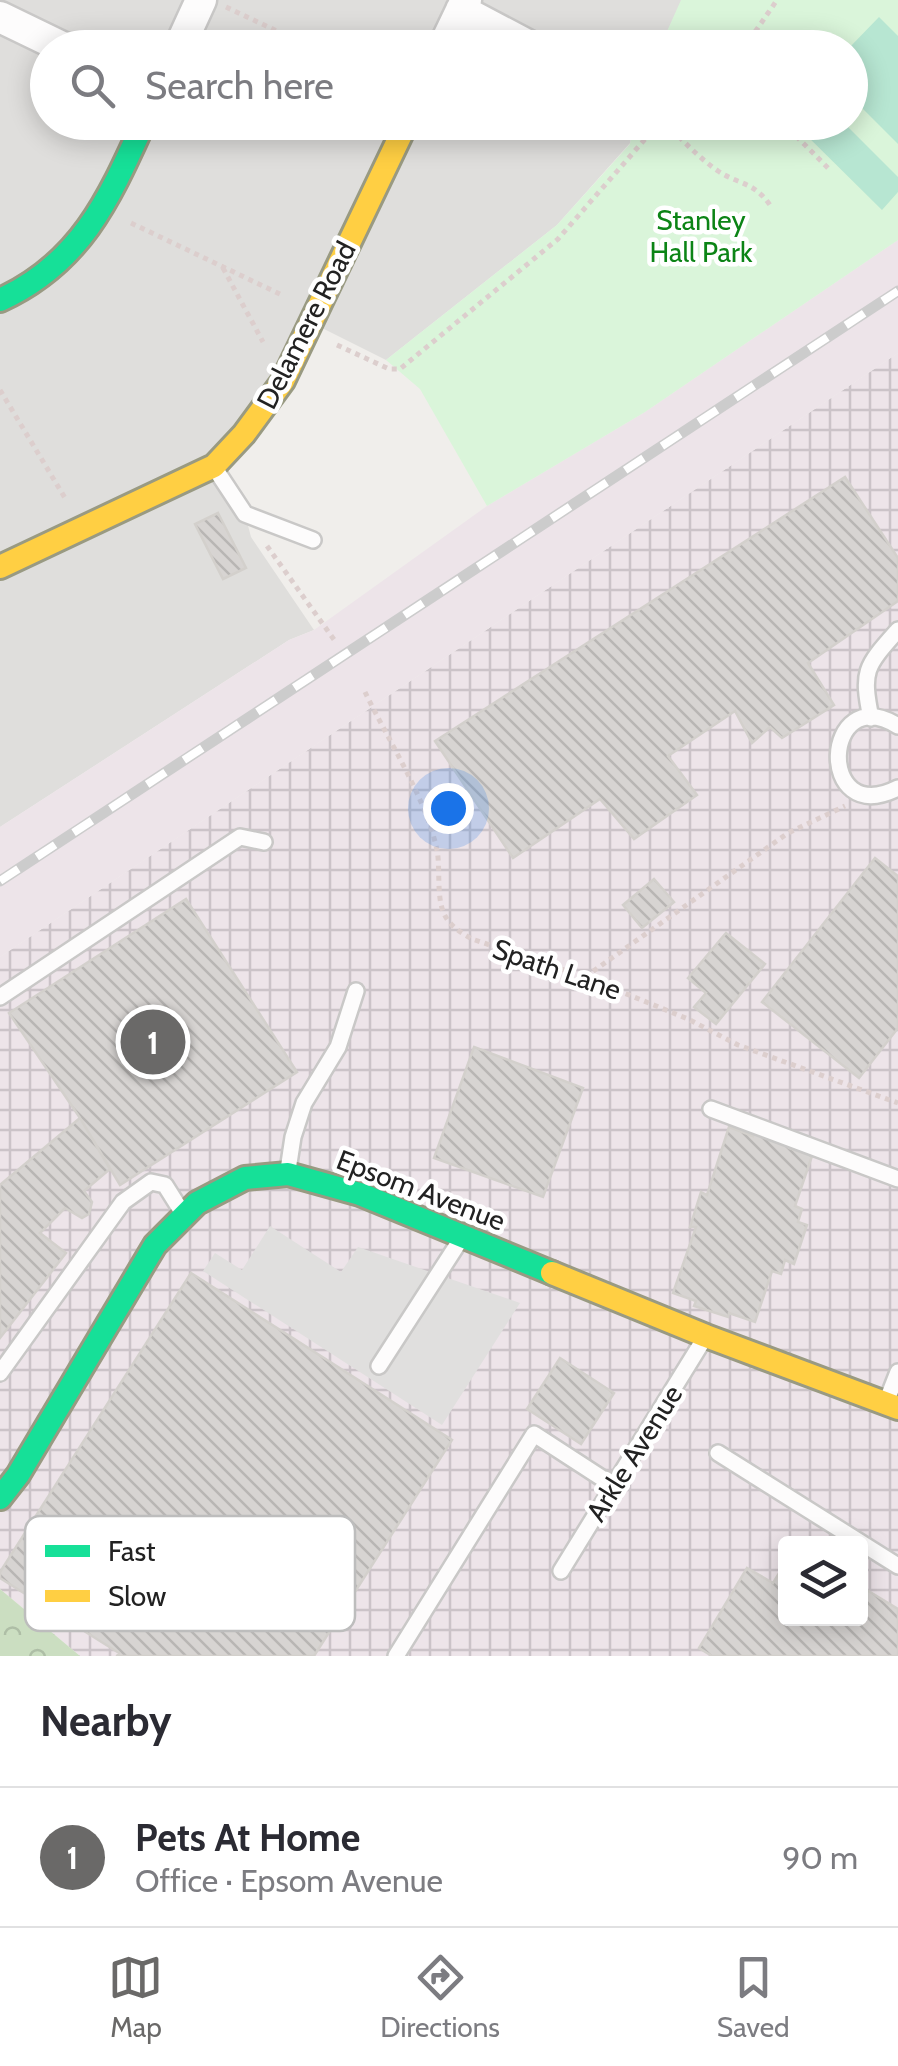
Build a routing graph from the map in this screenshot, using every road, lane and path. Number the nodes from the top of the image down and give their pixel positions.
1 (777, 0) edge
2 (213, 3) edge
3 (463, 5) edge
4 (0, 16) edge
5 (193, 30) edge
6 (273, 30) edge
7 (451, 30) edge
8 (504, 30) edge
9 (756, 30) edge
10 (30, 31) edge
11 (135, 140) edge
12 (398, 140) edge
13 (647, 140) edge
14 (683, 140) edge
15 (800, 140) edge
16 (832, 171) dead end
17 (770, 205) dead end
18 (101, 210) junction
19 (222, 266) junction
20 (0, 300) edge
21 (312, 321) junction
22 (283, 381) junction
23 (0, 390) edge
24 (214, 466) junction
25 (245, 514) junction
26 (82, 527) junction
27 (312, 540) dead end
28 (0, 567) edge
29 (898, 630) edge
30 (335, 641) dead end
31 (364, 692) dead end
32 (872, 718) junction
33 (898, 726) edge
34 (898, 788) edge
35 (861, 792) junction
36 (264, 842) dead end
37 (585, 977) junction
38 (356, 991) dead end
39 (0, 997) edge
40 (898, 1103) edge
41 (711, 1109) dead end
42 (288, 1174) junction
43 (898, 1179) edge
44 (184, 1216) junction
45 (463, 1236) junction
46 (706, 1336) junction
47 (379, 1366) dead end
48 (898, 1372) edge
49 (0, 1373) edge
50 (892, 1406) edge
51 (718, 1454) dead end
52 (614, 1486) junction
53 (0, 1498) edge
54 (898, 1566) edge
55 (561, 1571) dead end
56 (396, 1656) edge

1 - 9 path
2 - 5 street
2 - 6 path
3 - 7 street
3 - 8 street
4 - 10 street
11 - 18 street
12 - 21 street, Delamere Road
13 - 21 path
14 - 17 path
15 - 16 path
18 - 19 path
18 - 20 street
19 - 21 path
19 - 22 path
21 - 22 street, Delamere Road
22 - 24 street, Delamere Road
23 - 26 path
24 - 25 lane
24 - 26 street, Delamere Road
25 - 27 lane
25 - 30 path
26 - 28 street, Delamere Road
29 - 32 lane
31 - 37 path, Spath Lane
32 - 33 lane
32 - 35 lane
34 - 35 lane
35 - 37 path
36 - 39 lane
37 - 40 path, Spath Lane
38 - 42 lane
41 - 43 lane
42 - 44 street, Epsom Avenue
42 - 45 street, Epsom Avenue
44 - 49 lane
44 - 53 street, Epsom Avenue
45 - 46 street, Epsom Avenue
45 - 47 lane
46 - 50 street, Epsom Avenue
46 - 52 lane, Arkle Avenue
48 - 50 lane
51 - 54 lane
52 - 55 lane, Arkle Avenue
52 - 56 lane

